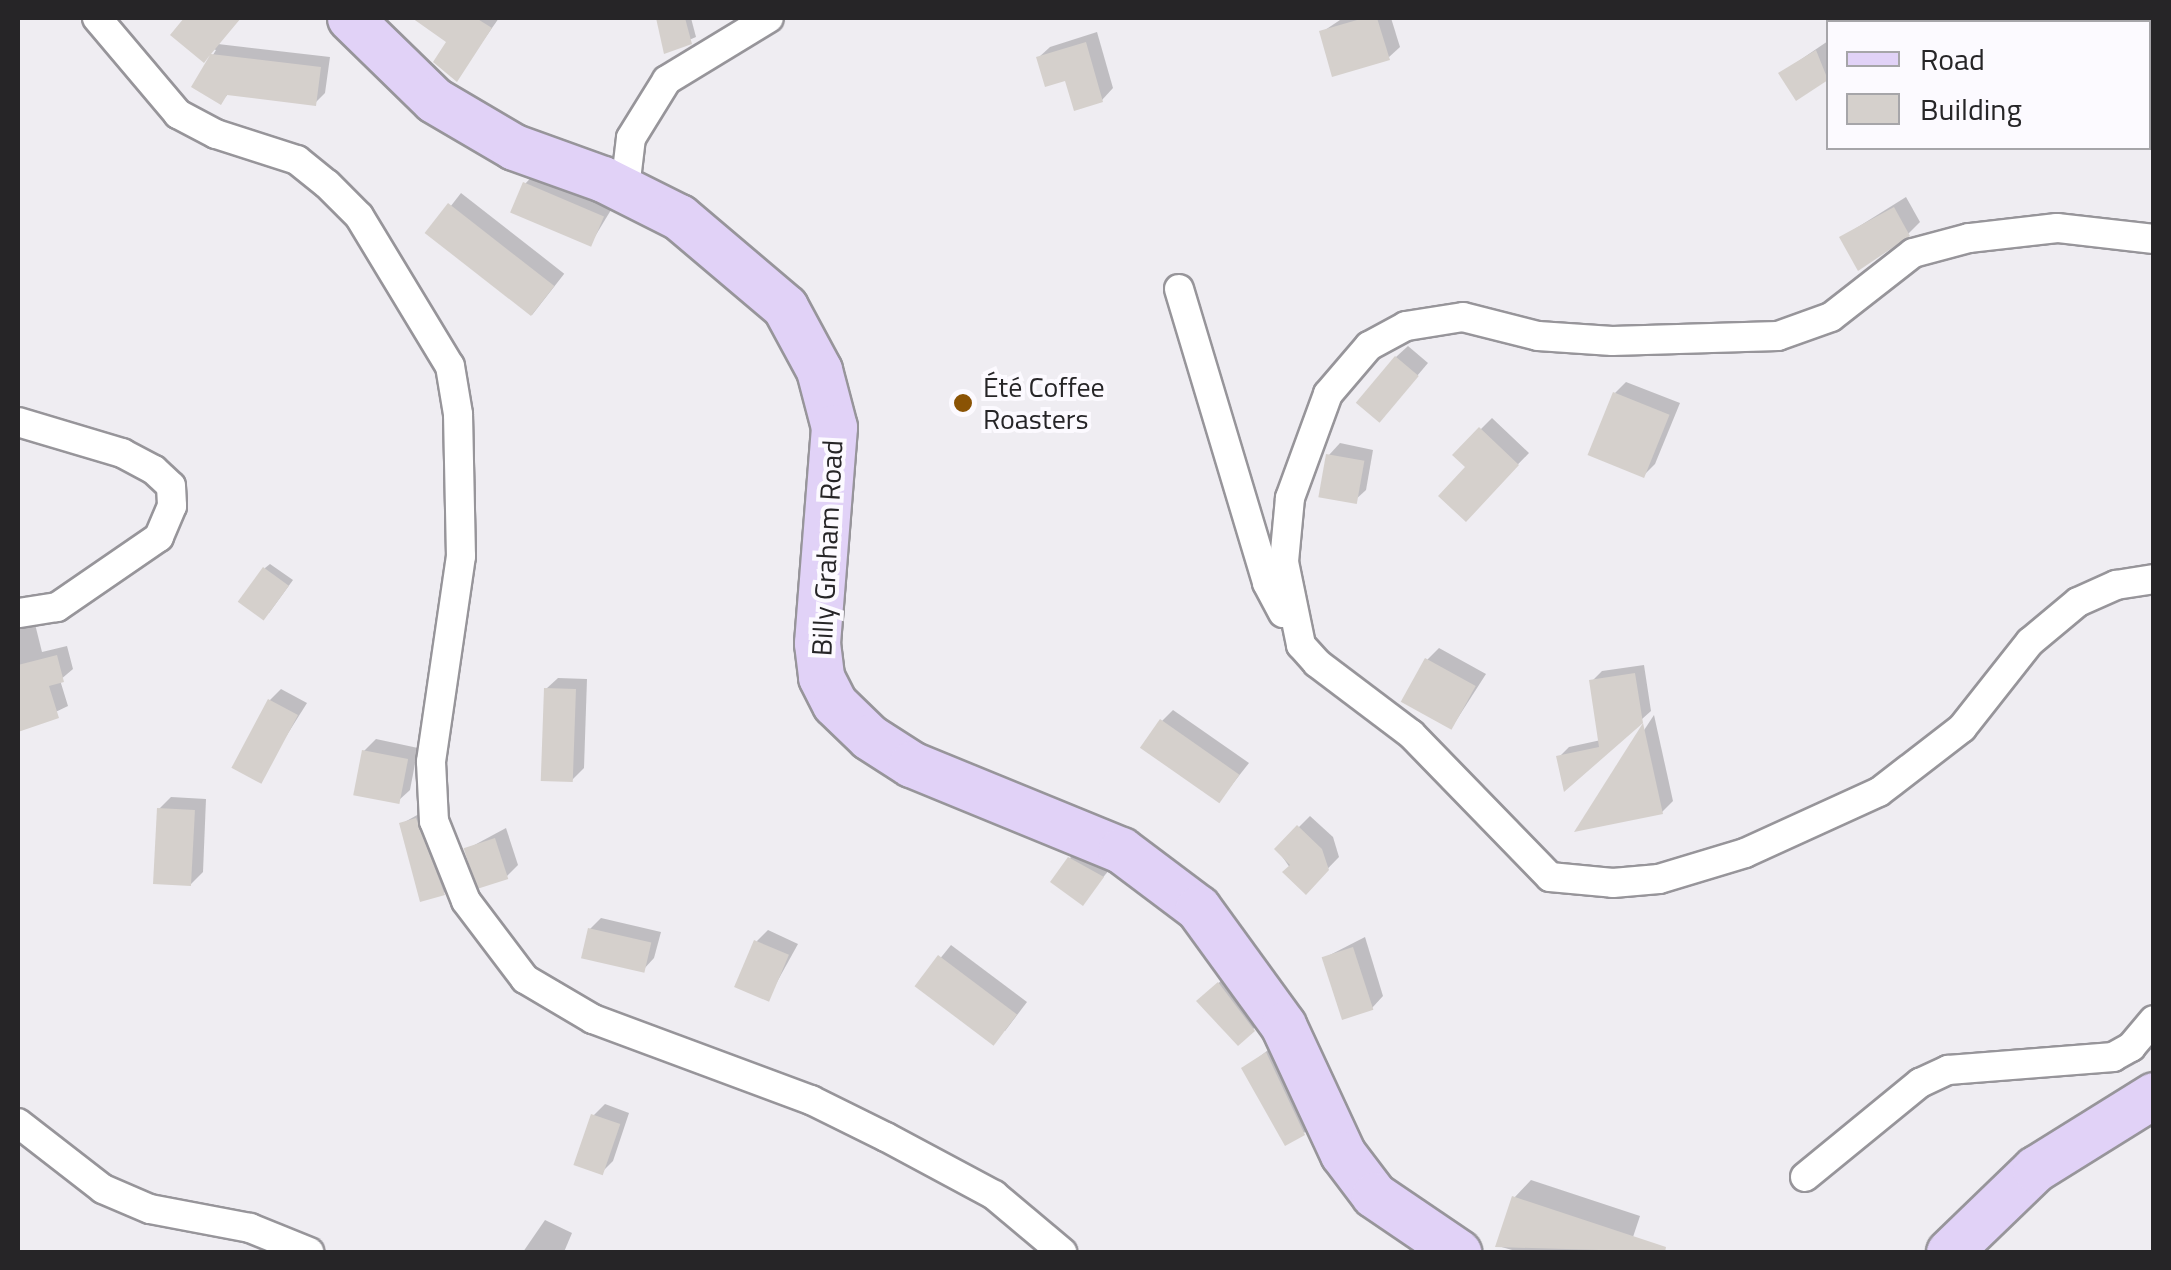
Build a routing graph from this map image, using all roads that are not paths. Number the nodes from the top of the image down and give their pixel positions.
1 (97, 18) edge
2 (350, 18) edge
3 (769, 18) edge
4 (626, 188) junction
5 (2154, 238) edge
6 (1179, 289) dead end
7 (18, 422) edge
8 (2154, 579) edge
9 (18, 613) edge
10 (1300, 644) junction
11 (2154, 1020) edge
12 (2154, 1095) edge
13 (18, 1123) edge
14 (1805, 1177) dead end
15 (309, 1252) edge
16 (1062, 1252) edge
17 (1458, 1252) edge
18 (1949, 1252) edge

1 - 16 street
2 - 4 main road, Billy Graham Road
3 - 4 street
4 - 17 main road, Billy Graham Road
5 - 10 street
6 - 10 street
7 - 9 street
8 - 10 street
11 - 14 street
12 - 18 main road
13 - 15 street

